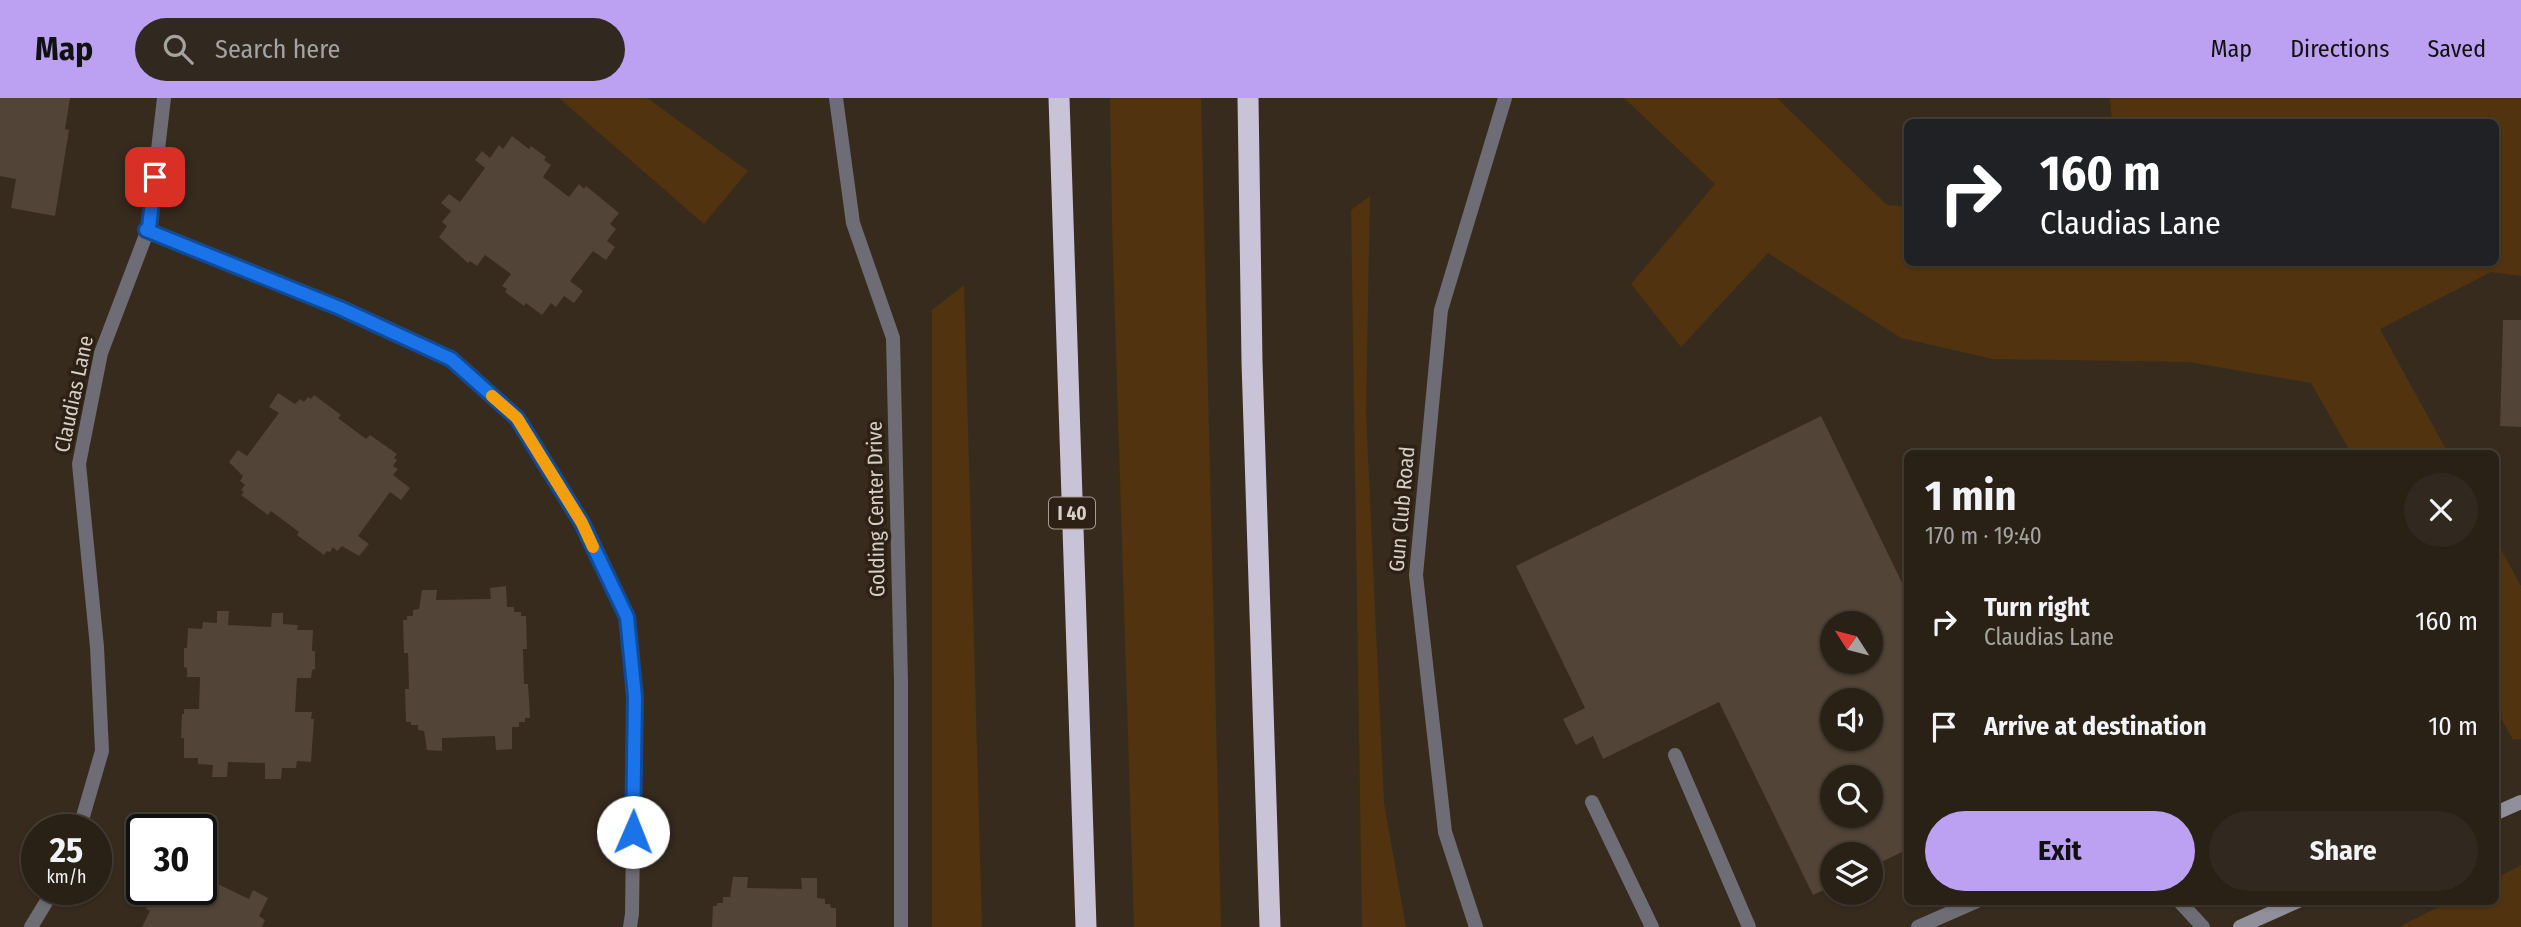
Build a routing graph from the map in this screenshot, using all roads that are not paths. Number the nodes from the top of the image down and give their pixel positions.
1 (164, 98) edge
2 (836, 98) edge
3 (1059, 98) edge
4 (1248, 98) edge
5 (1503, 99) edge
6 (146, 230) junction
7 (1675, 755) dead end
8 (1592, 802) dead end
9 (2521, 802) edge
10 (2499, 812) edge
11 (84, 814) edge
12 (44, 905) edge
13 (1968, 905) edge
14 (2183, 905) edge
15 (2289, 905) edge
16 (31, 927) edge
17 (630, 927) edge
18 (901, 927) edge
19 (1086, 927) edge
20 (1270, 927) edge
21 (1476, 927) edge
22 (1652, 927) edge
23 (1749, 927) edge
24 (1918, 927) edge
25 (2203, 927) edge
26 (2240, 927) edge

1 - 6 street, Claudias Lane
2 - 18 street, Golding Center Drive
3 - 19 highway, I 40
4 - 20 highway
5 - 21 street, Gun Club Road
6 - 11 street, Claudias Lane
6 - 17 street
7 - 23 street
8 - 22 street
9 - 10 main road
12 - 16 street
13 - 24 street
14 - 25 street
15 - 26 main road

